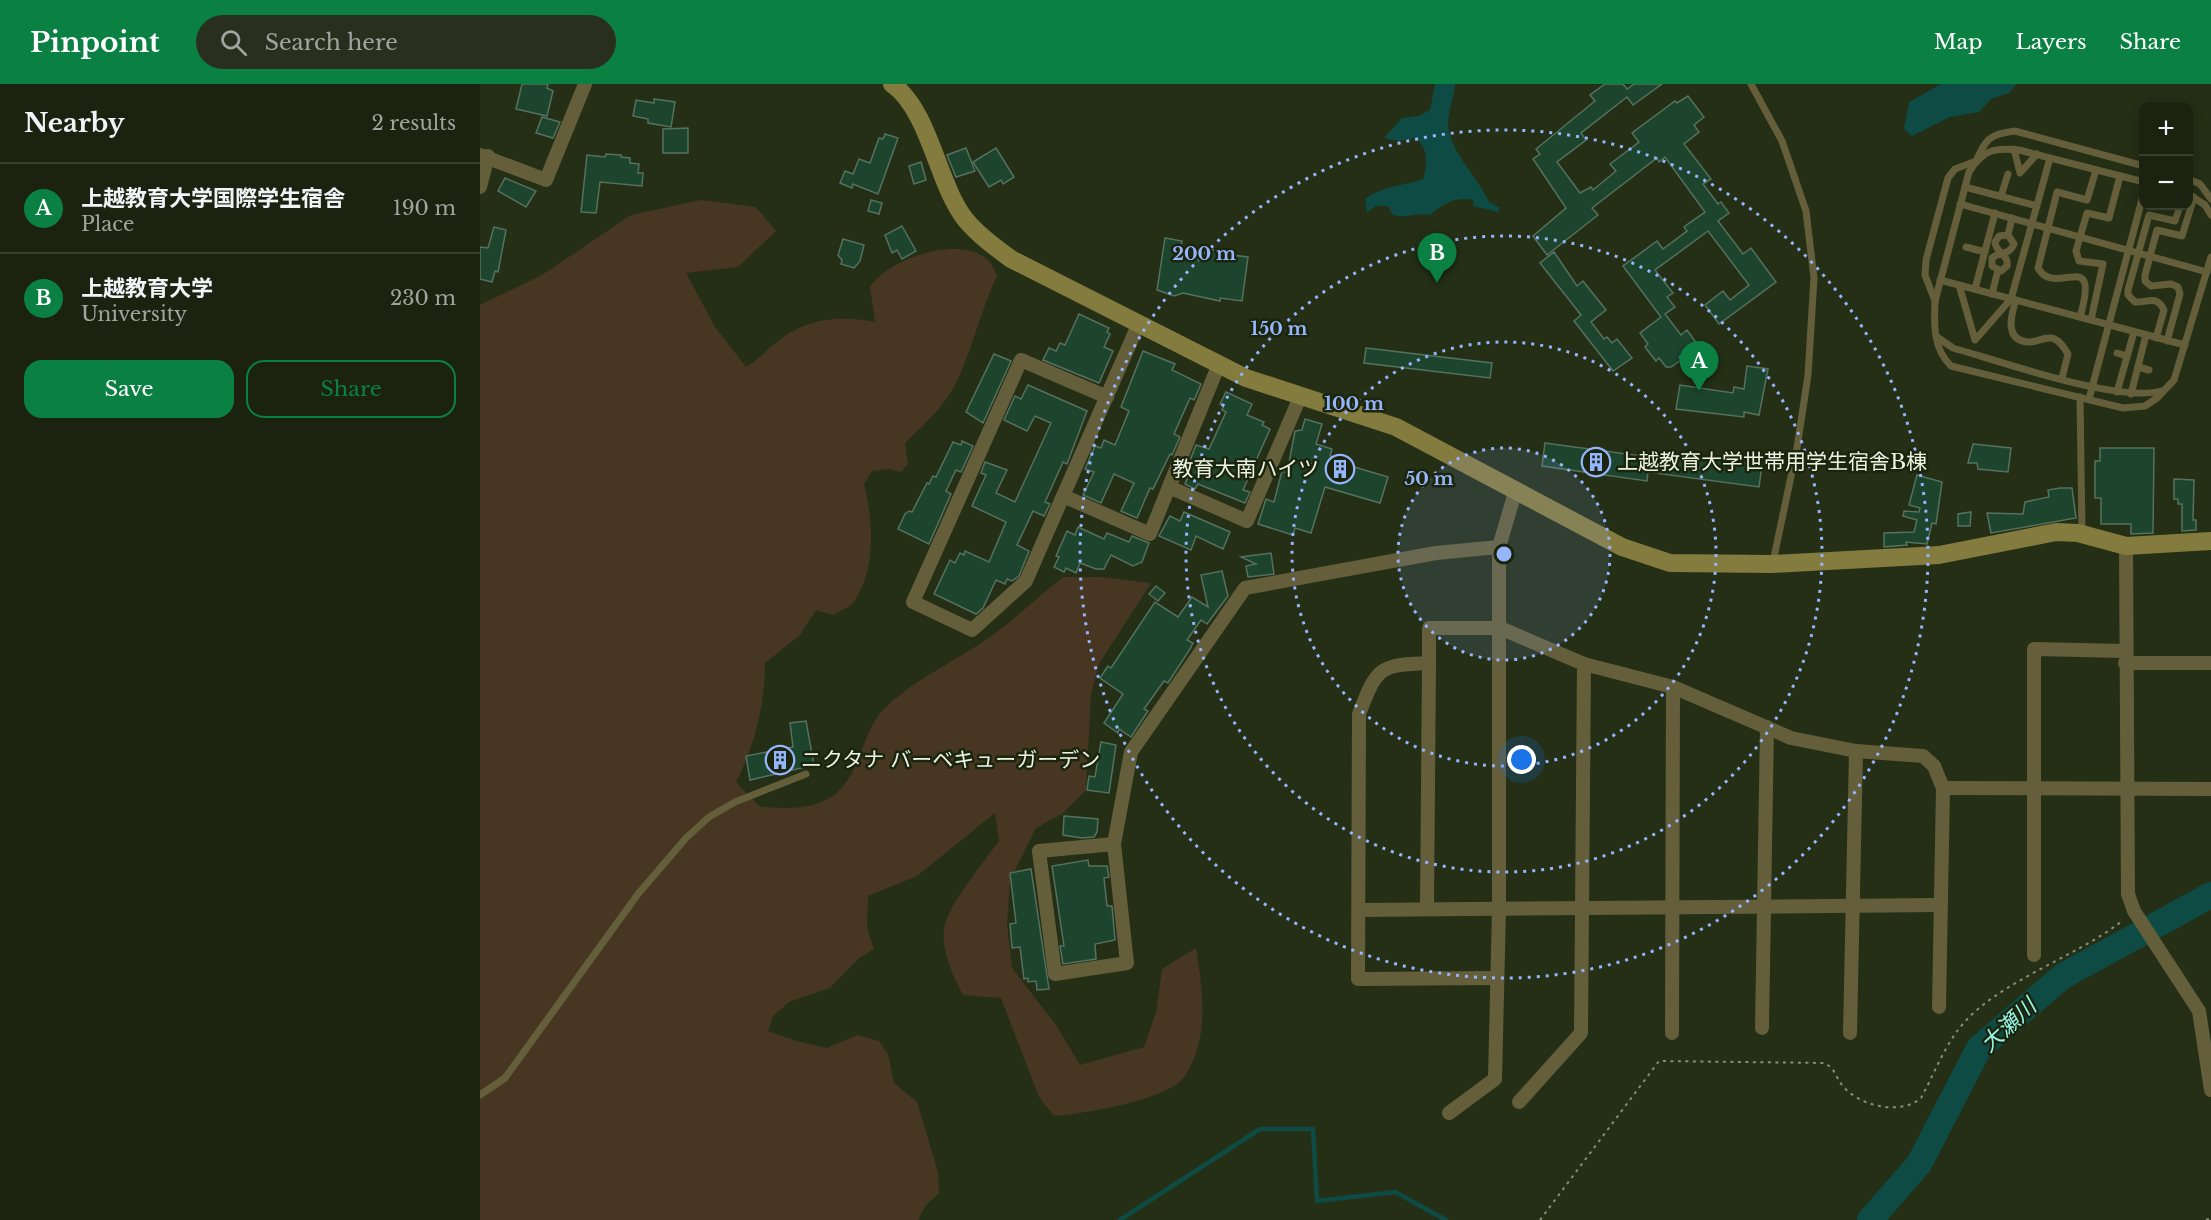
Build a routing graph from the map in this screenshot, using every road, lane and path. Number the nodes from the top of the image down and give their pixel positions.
1 (585, 84) edge
2 (892, 84) edge
3 (1752, 84) edge
4 (2014, 149) junction
5 (2037, 154) junction
6 (484, 155) edge
7 (2050, 158) junction
8 (1976, 161) junction
9 (2139, 165) edge
10 (2096, 170) junction
11 (2008, 174) dead end
12 (2120, 176) junction
13 (2139, 181) edge
14 (2193, 181) edge
15 (480, 187) edge
16 (1965, 187) junction
17 (2001, 196) junction
18 (2193, 196) edge
19 (2211, 199) edge
20 (1960, 204) junction
21 (2037, 206) junction
22 (2139, 210) edge
23 (2179, 210) edge
24 (2188, 210) edge
25 (1995, 213) junction
26 (2211, 214) edge
27 (2012, 218) junction
28 (2033, 224) junction
29 (2047, 228) junction
30 (2007, 236) junction
31 (2080, 237) junction
32 (1966, 248) dead end
33 (2128, 250) junction
34 (1985, 252) junction
35 (2001, 253) junction
36 (2138, 253) junction
37 (2150, 256) junction
38 (2211, 257) edge
39 (2207, 272) junction
40 (1940, 280) junction
41 (1959, 285) junction
42 (1974, 289) junction
43 (1992, 294) junction
44 (2013, 299) junction
45 (1935, 301) junction
46 (2080, 317) junction
47 (2091, 320) junction
48 (1139, 323) junction
49 (2109, 325) junction
50 (2134, 332) junction
51 (2146, 335) junction
52 (1936, 337) junction
53 (2156, 338) junction
54 (2167, 341) junction
55 (2185, 345) junction
56 (2116, 353) dead end
57 (2127, 356) junction
58 (1219, 364) junction
59 (2138, 367) junction
60 (2149, 370) dead end
61 (2062, 378) junction
62 (2092, 386) junction
63 (2163, 391) junction
64 (2117, 392) junction
65 (2131, 394) junction
66 (1107, 397) junction
67 (1300, 397) junction
68 (2080, 397) junction
69 (2089, 399) junction
70 (1169, 487) junction
71 (1516, 489) junction
72 (1063, 496) junction
73 (2082, 534) junction
74 (2211, 541) edge
75 (2126, 546) junction
76 (1498, 547) junction
77 (1772, 564) junction
78 (1500, 628) junction
79 (2126, 657) junction
80 (1429, 663) junction
81 (2211, 663) edge
82 (1584, 664) junction
83 (1673, 687) junction
84 (1767, 727) junction
85 (1856, 751) junction
86 (806, 774) dead end
87 (2033, 786) junction
88 (2127, 787) junction
89 (1943, 788) junction
90 (2211, 789) edge
91 (1114, 844) junction
92 (1940, 905) junction
93 (1852, 906) junction
94 (1672, 907) junction
95 (1762, 907) junction
96 (1583, 908) junction
97 (1427, 909) junction
98 (1499, 909) junction
99 (1360, 910) junction
100 (2134, 911) junction
101 (2034, 955) dead end
102 (1497, 978) junction
103 (1939, 1007) dead end
104 (1762, 1028) dead end
105 (1672, 1033) dead end
106 (1850, 1033) dead end
107 (2211, 1090) edge
108 (480, 1095) edge
109 (1519, 1102) dead end
110 (1449, 1113) dead end
111 (2211, 1218) edge
112 (1540, 1220) edge
113 (2206, 1220) edge

1 - 6 street
2 - 48 street
3 - 77 lane
4 - 5 lane
4 - 5 lane
4 - 8 lane
5 - 7 lane
6 - 15 street
7 - 10 lane
7 - 21 lane
8 - 9 lane
8 - 16 lane
8 - 45 lane
10 - 12 lane
10 - 29 lane
11 - 17 lane
12 - 13 lane
12 - 31 lane
14 - 19 lane
16 - 17 lane
16 - 20 lane
17 - 21 lane
18 - 26 lane
20 - 25 lane
20 - 40 lane
21 - 28 lane
22 - 33 lane
23 - 36 lane
24 - 37 lane
25 - 27 lane
25 - 34 lane
27 - 28 lane
27 - 30 lane
28 - 29 lane
28 - 44 lane
29 - 31 lane
29 - 46 lane
30 - 35 lane
30 - 35 lane
31 - 33 lane
31 - 47 lane
32 - 34 lane
33 - 36 lane
33 - 49 lane
34 - 42 lane
35 - 43 lane
36 - 37 lane
36 - 53 lane
37 - 39 lane
37 - 54 lane
38 - 39 lane
39 - 55 lane
40 - 41 lane
40 - 45 lane
41 - 42 lane
41 - 44 lane
42 - 43 lane
43 - 44 lane
44 - 46 lane
44 - 61 lane
45 - 52 lane
46 - 47 lane
47 - 49 lane
48 - 58 street
48 - 66 street
49 - 50 lane
49 - 62 lane
50 - 51 lane
50 - 57 lane
51 - 53 lane
51 - 59 lane
52 - 61 lane
52 - 68 lane
53 - 54 lane
54 - 55 lane
55 - 63 lane
56 - 57 lane
57 - 64 lane
58 - 67 street
58 - 70 street
59 - 60 lane
59 - 65 lane
61 - 62 lane
62 - 64 lane
62 - 69 lane
63 - 65 lane
63 - 69 lane
64 - 65 lane
66 - 72 street
66 - 72 street
67 - 70 street
67 - 71 street
68 - 69 lane
68 - 73 lane
70 - 72 street
71 - 76 street
71 - 77 street
73 - 75 street
73 - 77 street
74 - 75 street
75 - 79 street
76 - 78 street
76 - 91 street
78 - 80 street
78 - 82 street
78 - 98 street
79 - 81 street
79 - 87 street
79 - 88 street
80 - 97 street
80 - 99 street
82 - 83 street
82 - 96 street
83 - 84 street
83 - 94 street
84 - 85 street
84 - 95 street
85 - 89 street
85 - 93 street
86 - 108 lane
87 - 88 street
87 - 89 street
87 - 101 street
88 - 90 street
88 - 100 street
89 - 92 street
91 - 91 street
92 - 93 street
92 - 103 street
93 - 95 street
93 - 106 street
94 - 95 street
94 - 96 street
94 - 105 street
95 - 104 street
96 - 98 street
96 - 109 street
97 - 98 street
97 - 99 street
98 - 102 street
99 - 102 street
100 - 107 street
100 - 112 path
102 - 110 street
111 - 113 path

